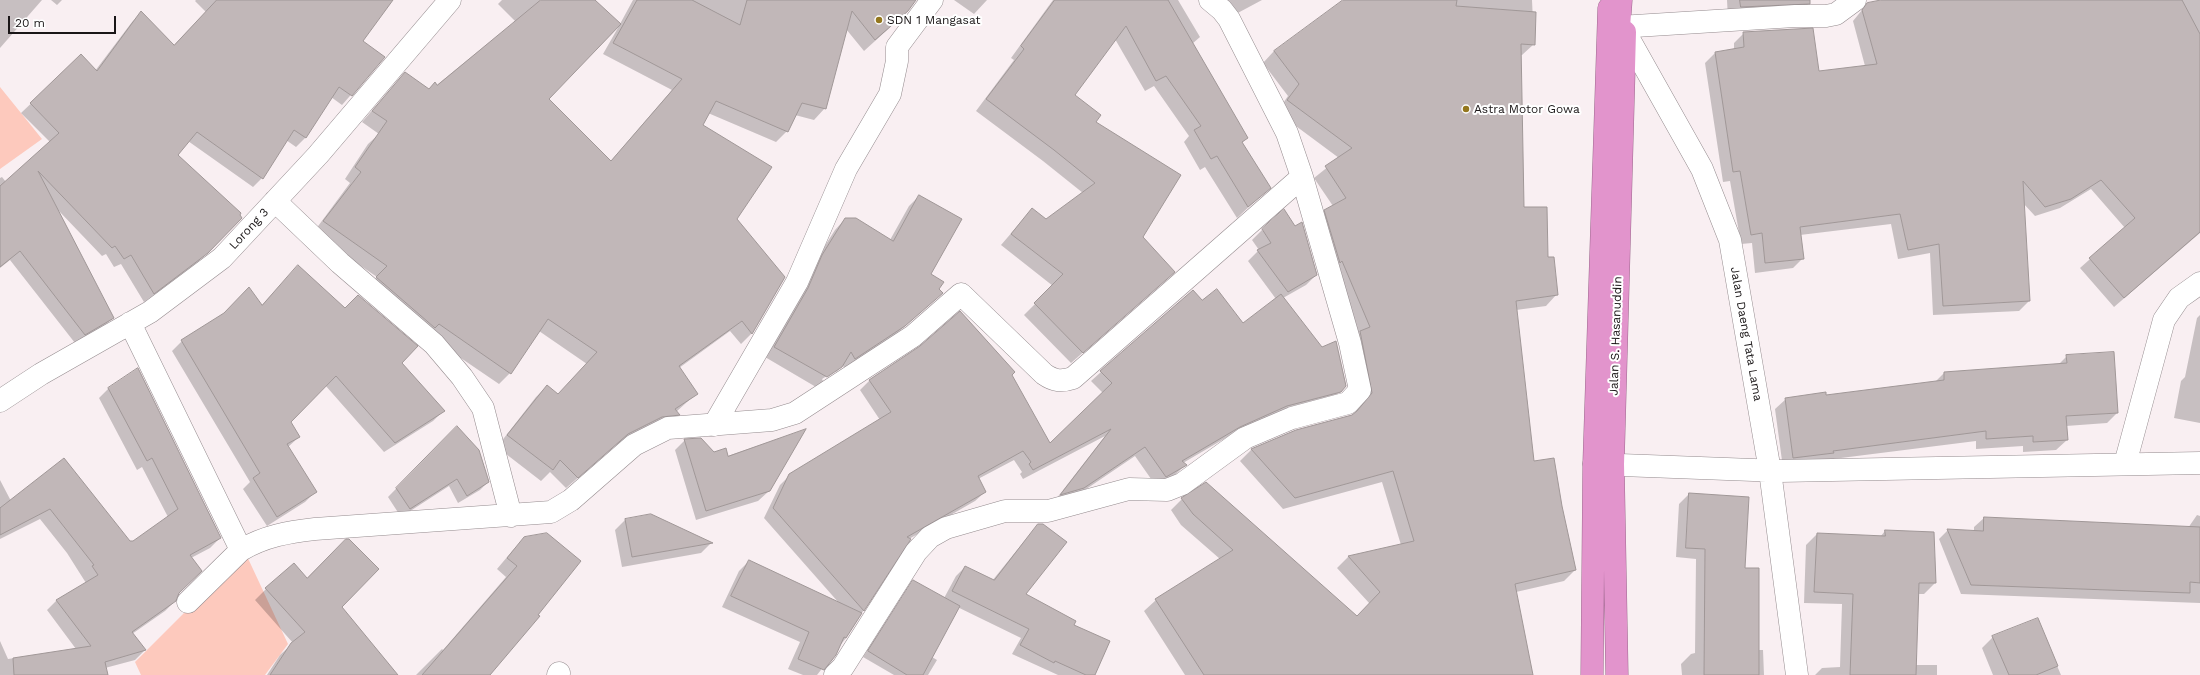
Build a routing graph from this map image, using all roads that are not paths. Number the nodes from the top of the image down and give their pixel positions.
1 (450, 0) edge
2 (932, 0) edge
3 (1210, 0) edge
4 (1609, 0) edge
5 (1621, 0) edge
6 (1855, 0) edge
7 (1617, 30) junction
8 (1302, 177) junction
9 (275, 201) junction
10 (2200, 283) edge
11 (130, 323) junction
12 (0, 401) edge
13 (714, 425) junction
14 (2200, 463) edge
15 (1603, 464) junction
16 (2125, 464) junction
17 (1770, 471) junction
18 (510, 516) junction
19 (241, 550) junction
20 (188, 602) dead end
21 (835, 675) edge
22 (1592, 675) edge
23 (1617, 675) edge
24 (1797, 675) edge

1 - 9 street, Lorong 3
2 - 13 street
3 - 8 street
4 - 7 highway, Jalan S. Hasanuddin
5 - 7 highway, Jalan S. Hasanuddin
6 - 7 street
7 - 15 highway, Jalan S. Hasanuddin
7 - 17 street, Jalan Daeng Tata Lama
8 - 13 street
8 - 21 street
9 - 11 street, Lorong 3
9 - 18 street
10 - 16 street
11 - 12 street, Lorong 3
11 - 19 street
13 - 18 street
14 - 16 street
15 - 17 street
15 - 22 highway, Jalan S. Hasanuddin
15 - 23 highway, Jalan S. Hasanuddin
16 - 17 street
17 - 24 street, Jalan Daeng Tata Lama
18 - 19 street
19 - 20 street

